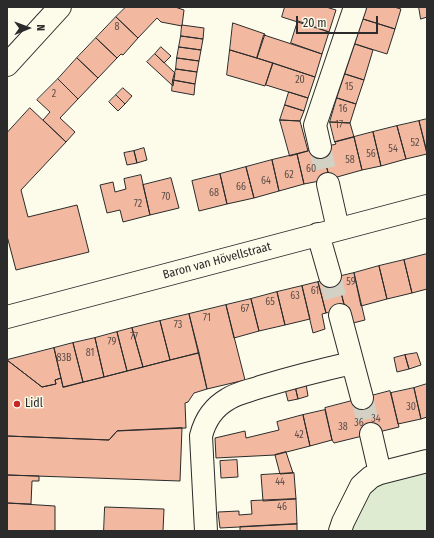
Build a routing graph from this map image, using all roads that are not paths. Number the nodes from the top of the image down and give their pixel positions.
1 (60, 7) edge
2 (355, 7) edge
3 (7, 65) edge
4 (320, 146) tunnel mouth
5 (328, 184) tunnel mouth
6 (427, 206) edge
7 (328, 231) junction
8 (330, 276) tunnel mouth
9 (340, 314) tunnel mouth
10 (7, 318) edge
11 (352, 363) junction
12 (362, 398) tunnel mouth
13 (371, 434) tunnel mouth
14 (427, 461) edge
15 (380, 473) junction
16 (206, 531) edge
17 (340, 531) edge

1 - 3 street
2 - 4 street
5 - 7 street
6 - 7 street, Baron van Hövellstraat
7 - 8 street
7 - 10 street, Baron van Hövellstraat
9 - 11 street
11 - 12 street
11 - 16 street
13 - 15 street
14 - 15 street
15 - 17 street

